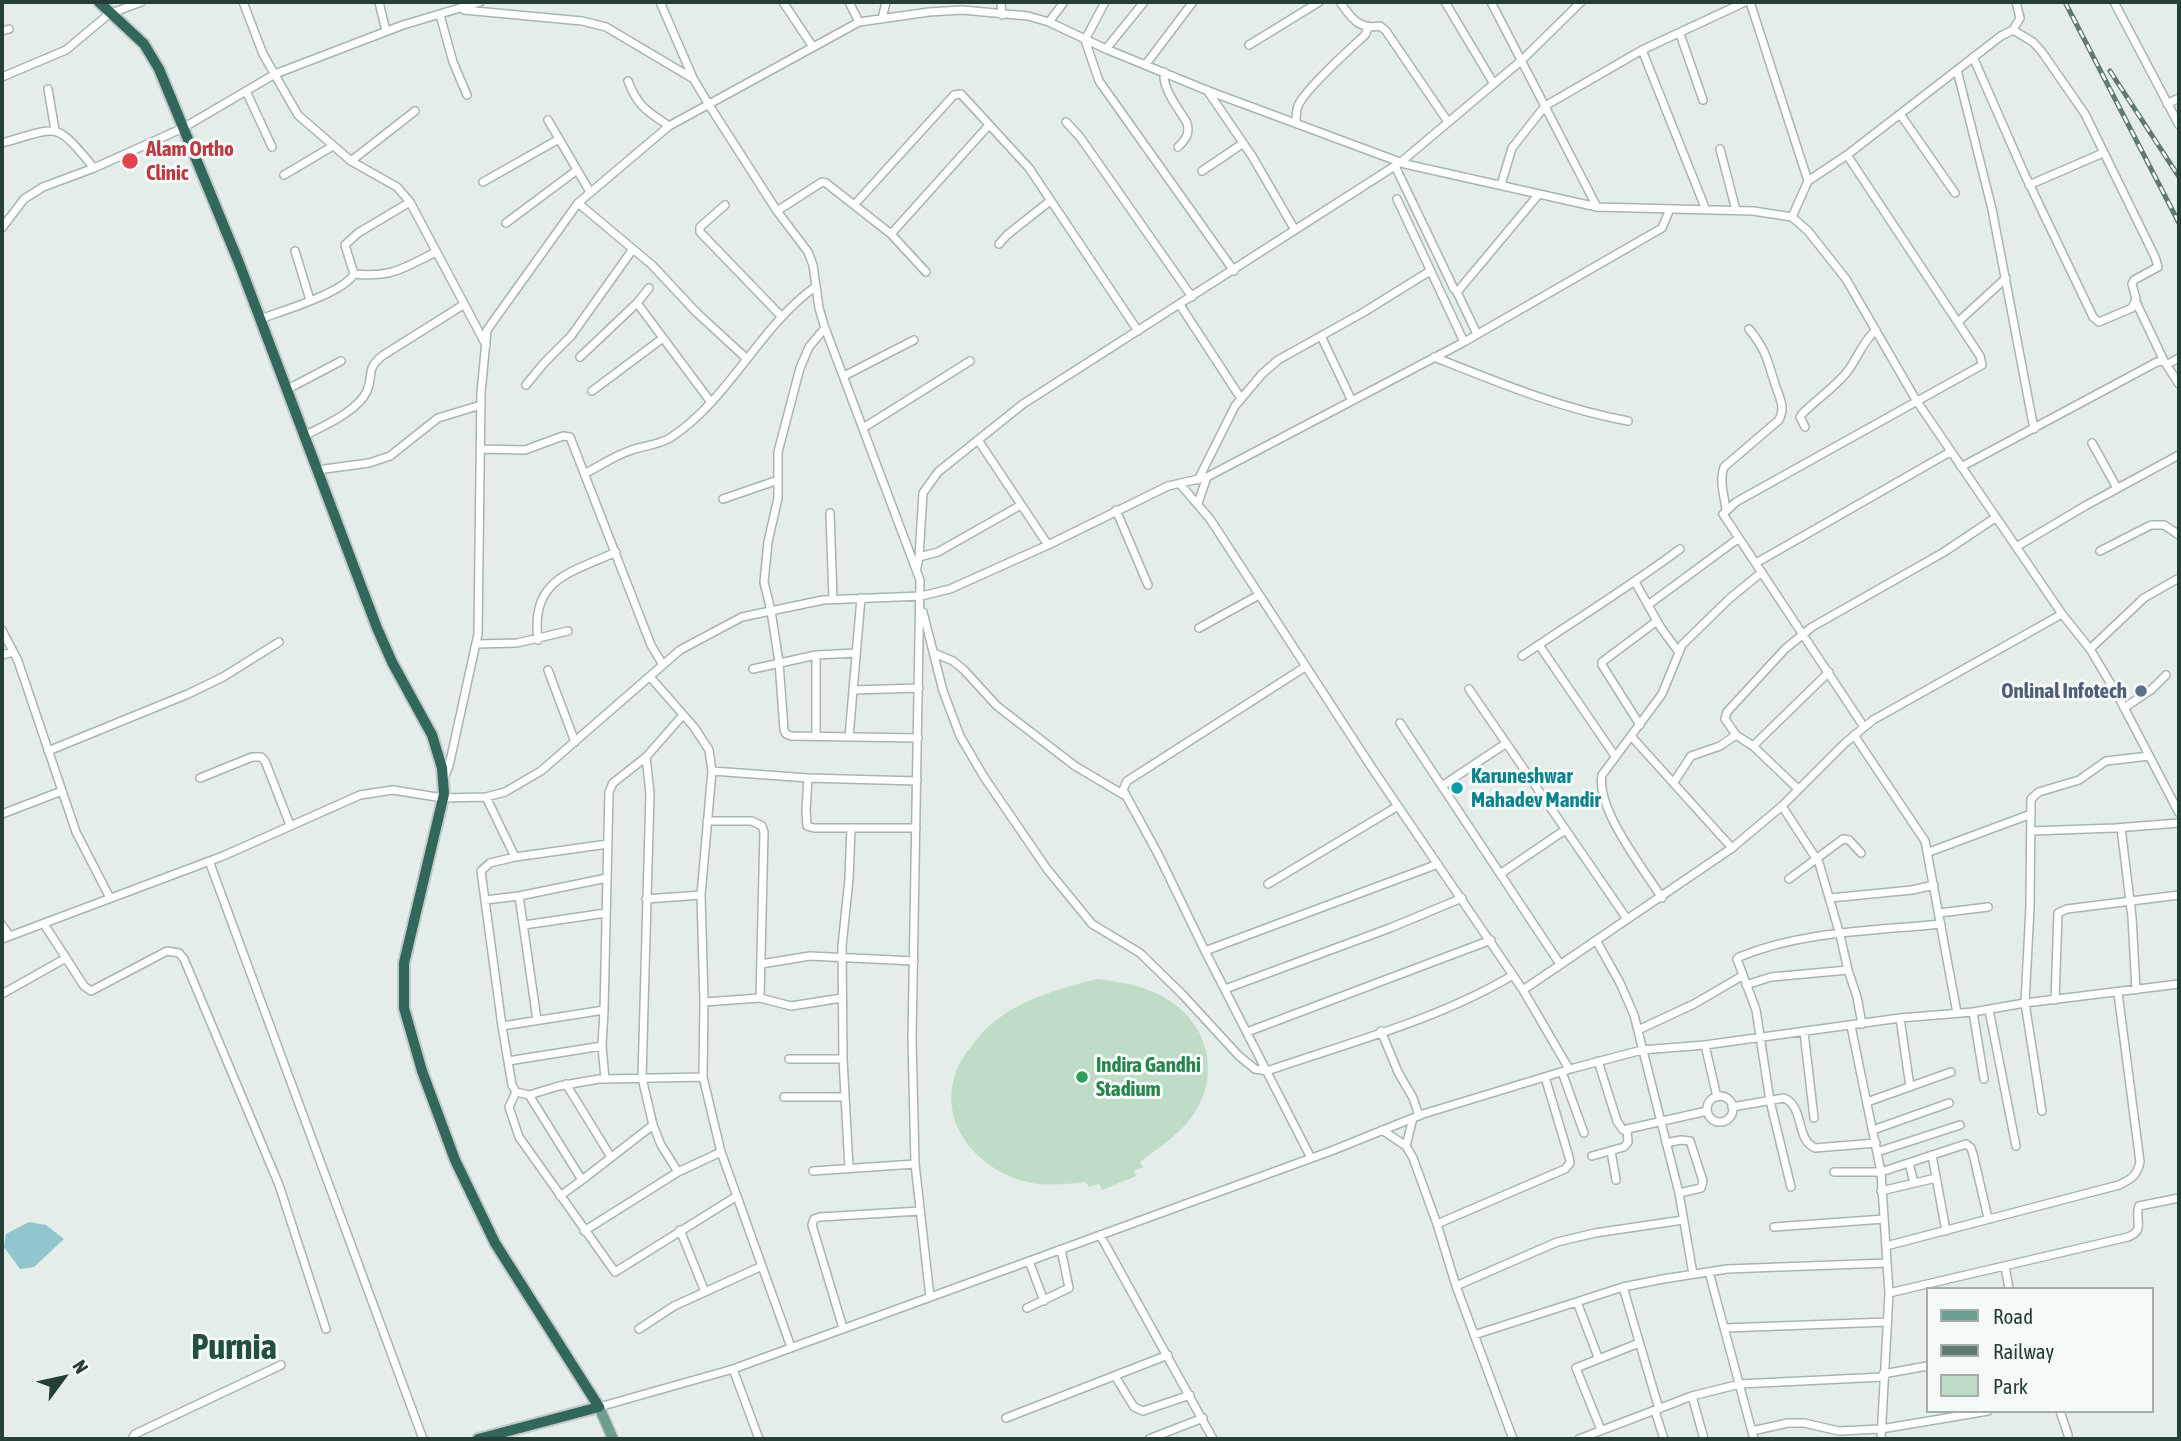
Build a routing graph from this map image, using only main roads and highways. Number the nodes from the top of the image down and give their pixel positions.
1 (99, 2) edge
2 (600, 1407) junction
3 (478, 1439) edge
4 (613, 1439) edge

1 - 2 highway
2 - 3 highway
2 - 4 main road

